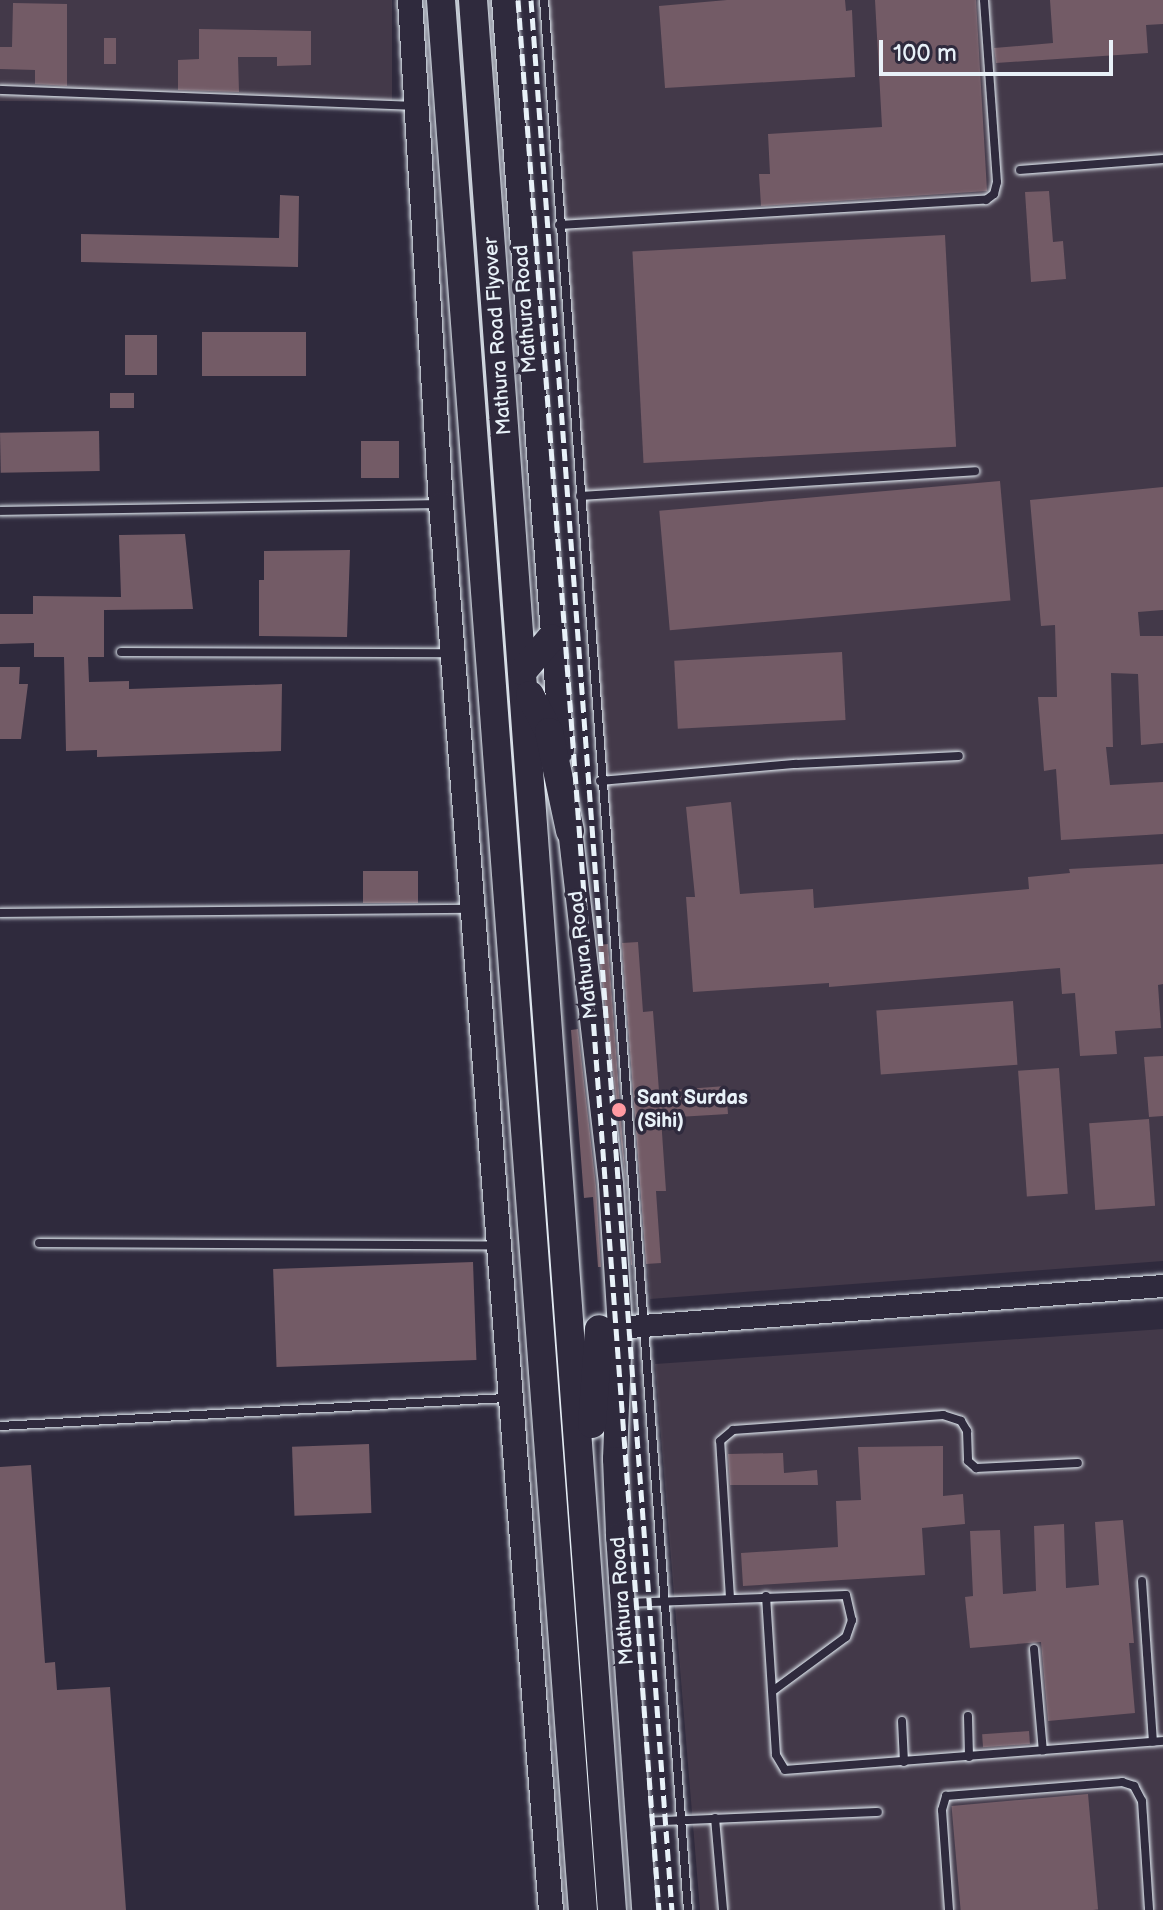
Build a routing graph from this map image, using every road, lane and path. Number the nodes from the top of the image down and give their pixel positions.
1 (410, 0) edge
2 (441, 0) edge
3 (473, 0) edge
4 (504, 0) edge
5 (544, 0) edge
6 (984, 0) edge
7 (0, 90) edge
8 (418, 106) junction
9 (1163, 159) edge
10 (1020, 170) dead end
11 (559, 225) junction
12 (975, 471) dead end
13 (580, 496) junction
14 (441, 504) junction
15 (0, 511) edge
16 (551, 638) junction
17 (121, 652) dead end
18 (455, 653) junction
19 (523, 677) junction
20 (959, 756) dead end
21 (600, 781) junction
22 (570, 831) junction
23 (474, 909) junction
24 (0, 913) edge
25 (39, 1243) dead end
26 (500, 1245) junction
27 (1163, 1286) edge
28 (608, 1329) junction
29 (512, 1397) junction
30 (0, 1426) edge
31 (1078, 1463) dead end
32 (1142, 1581) dead end
33 (766, 1596) junction
34 (730, 1598) junction
35 (665, 1602) junction
36 (623, 1603) junction
37 (1034, 1649) dead end
38 (774, 1690) junction
39 (968, 1716) dead end
40 (902, 1721) dead end
41 (1163, 1741) edge
42 (1153, 1742) junction
43 (1043, 1751) junction
44 (969, 1757) junction
45 (904, 1762) junction
46 (878, 1812) dead end
47 (715, 1818) junction
48 (683, 1820) junction
49 (638, 1822) junction
50 (551, 1910) edge
51 (583, 1910) edge
52 (612, 1910) edge
53 (644, 1910) edge
54 (688, 1910) edge
55 (723, 1910) edge
56 (949, 1910) edge
57 (1149, 1910) edge

1 - 8 main road
2 - 51 highway
3 - 19 highway, Mathura Road Flyover
4 - 16 main road, Mathura Road
5 - 11 lane
6 - 11 lane
7 - 8 lane
8 - 14 main road
9 - 10 lane
11 - 13 lane
12 - 13 lane
13 - 21 lane
14 - 15 lane
14 - 18 main road
16 - 19 highway
16 - 22 main road, Mathura Road
17 - 18 lane
18 - 23 main road
19 - 22 highway
19 - 28 highway, Mathura Road
20 - 21 lane
21 - 28 lane
22 - 28 main road, Mathura Road
23 - 24 lane
23 - 26 main road
25 - 26 lane
26 - 29 main road
27 - 28 street
28 - 35 lane
28 - 36 main road, Mathura Road
28 - 52 highway, Mathura Road
29 - 30 lane
29 - 50 main road
31 - 34 lane
32 - 42 lane
33 - 34 lane
33 - 38 lane
33 - 38 lane
34 - 35 lane
35 - 36 lane
35 - 48 lane
36 - 49 main road, Mathura Road
37 - 43 lane
38 - 45 lane
39 - 44 lane
40 - 45 lane
41 - 42 lane
42 - 43 lane
43 - 44 lane
44 - 45 lane
46 - 47 lane
47 - 48 lane
47 - 55 lane
48 - 49 lane
48 - 54 lane
49 - 53 main road, Mathura Road
56 - 57 lane

